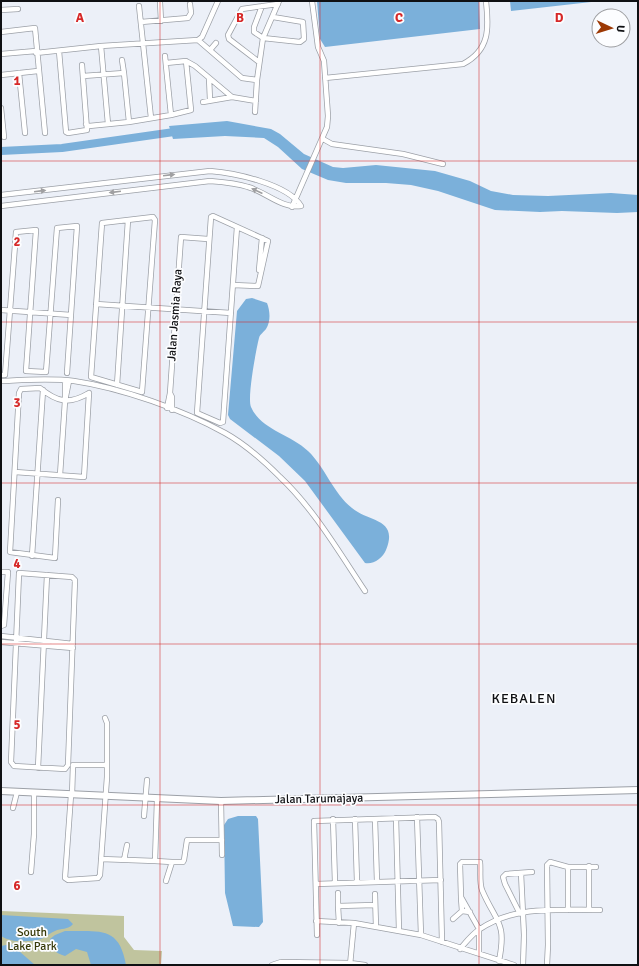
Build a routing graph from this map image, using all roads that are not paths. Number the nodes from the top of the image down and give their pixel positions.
1 (213, 1) edge
2 (218, 1) edge
3 (312, 1) edge
4 (486, 1) edge
5 (160, 2) dead end
6 (278, 3) edge
7 (190, 4) dead end
8 (139, 6) dead end
9 (262, 6) junction
10 (18, 9) dead end
11 (1, 10) edge
12 (214, 10) junction
13 (273, 17) junction
14 (162, 21) junction
15 (141, 22) junction
16 (1, 32) edge
17 (263, 38) junction
18 (198, 40) junction
19 (142, 43) junction
20 (216, 43) dead end
21 (100, 46) junction
22 (210, 50) junction
23 (59, 51) junction
24 (36, 52) junction
25 (1, 54) edge
26 (165, 56) dead end
27 (122, 60) dead end
28 (186, 61) junction
29 (259, 62) junction
30 (166, 63) junction
31 (82, 65) dead end
32 (38, 71) junction
33 (19, 73) junction
34 (124, 73) junction
35 (1, 75) edge
36 (103, 75) junction
37 (83, 76) junction
38 (209, 78) junction
39 (325, 78) junction
40 (257, 80) junction
41 (232, 97) junction
42 (210, 100) junction
43 (256, 101) junction
44 (203, 102) dead end
45 (1, 108) edge
46 (255, 112) dead end
47 (171, 115) junction
48 (150, 118) junction
49 (129, 122) junction
50 (86, 124) junction
51 (108, 124) junction
52 (25, 133) dead end
53 (45, 133) dead end
54 (4, 137) dead end
55 (323, 139) junction
56 (443, 164) dead end
57 (1, 195) edge
58 (296, 198) junction
59 (1, 206) edge
60 (292, 207) junction
61 (128, 220) junction
62 (237, 227) junction
63 (262, 238) junction
64 (208, 239) junction
65 (233, 285) junction
66 (258, 286) junction
67 (96, 304) junction
68 (122, 306) junction
69 (148, 307) junction
70 (176, 309) junction
71 (1, 310) edge
72 (10, 311) junction
73 (204, 311) junction
74 (30, 312) junction
75 (231, 313) junction
76 (50, 314) junction
77 (71, 315) junction
78 (67, 373) dead end
79 (3, 375) edge
80 (1, 381) edge
81 (67, 381) junction
82 (116, 384) junction
83 (43, 390) junction
84 (65, 401) junction
85 (169, 409) junction
86 (15, 472) junction
87 (37, 474) junction
88 (60, 475) junction
89 (58, 500) dead end
90 (32, 556) junction
91 (1, 572) edge
92 (47, 575) junction
93 (365, 591) dead end
94 (1, 626) edge
95 (1, 636) edge
96 (15, 641) junction
97 (1, 642) edge
98 (44, 643) junction
99 (73, 646) junction
100 (104, 718) dead end
101 (107, 765) junction
102 (38, 768) junction
103 (147, 780) dead end
104 (638, 790) edge
105 (1, 791) edge
106 (16, 794) junction
107 (34, 794) junction
108 (71, 796) junction
109 (105, 799) junction
110 (145, 801) junction
111 (157, 801) junction
112 (221, 802) junction
113 (13, 808) dead end
114 (144, 816) dead end
115 (417, 817) junction
116 (396, 818) junction
117 (333, 819) junction
118 (355, 819) junction
119 (375, 819) junction
120 (222, 840) junction
121 (127, 844) dead end
122 (222, 854) dead end
123 (101, 859) junction
124 (124, 860) junction
125 (154, 861) junction
126 (172, 862) junction
127 (589, 866) junction
128 (568, 867) junction
129 (596, 867) dead end
130 (31, 872) dead end
131 (532, 872) dead end
132 (521, 873) junction
133 (440, 880) junction
134 (166, 881) dead end
135 (398, 881) junction
136 (420, 881) junction
137 (357, 882) junction
138 (377, 882) junction
139 (335, 883) junction
140 (316, 884) junction
141 (338, 892) dead end
142 (375, 894) dead end
143 (461, 897) junction
144 (375, 905) junction
145 (338, 906) junction
146 (548, 910) junction
147 (568, 910) junction
148 (589, 910) junction
149 (600, 910) dead end
150 (462, 911) junction
151 (470, 912) junction
152 (521, 912) junction
153 (453, 919) dead end
154 (498, 919) junction
155 (316, 921) junction
156 (339, 922) junction
157 (354, 923) junction
158 (376, 927) junction
159 (479, 930) junction
160 (399, 931) junction
161 (317, 934) dead end
162 (421, 935) junction
163 (442, 942) junction
164 (460, 949) junction
165 (479, 952) junction
166 (499, 960) junction
167 (350, 964) edge
168 (272, 965) edge
169 (365, 965) edge
170 (514, 965) edge
171 (523, 965) edge
172 (547, 965) edge

1 - 12 street
2 - 12 street
3 - 39 street
4 - 39 street
5 - 14 street
6 - 9 street
6 - 13 street
7 - 14 street
8 - 15 street
9 - 17 street
9 - 29 street
10 - 11 street
12 - 18 street
13 - 17 street
13 - 17 street
14 - 15 street
15 - 19 street
16 - 24 street
17 - 29 street
18 - 19 street
18 - 22 street
19 - 21 street
19 - 48 street
20 - 22 street
21 - 23 street
21 - 36 street
22 - 40 street
23 - 24 street
23 - 50 street
24 - 25 street
24 - 32 street
26 - 30 street
27 - 34 street
28 - 30 street
28 - 38 street
28 - 47 street
29 - 40 street
30 - 47 street
31 - 37 street
32 - 33 street
32 - 53 street
33 - 35 street
33 - 52 street
34 - 36 street
34 - 49 street
36 - 37 street
36 - 51 street
37 - 50 street
38 - 41 street
38 - 42 street
39 - 55 street
40 - 43 street
41 - 42 street
41 - 43 street
42 - 44 street
43 - 46 street
45 - 54 street
47 - 48 street
48 - 49 street
49 - 51 street
50 - 51 street
55 - 56 street
55 - 58 street
57 -> 58 street
58 - 60 street
58 - 60 street
60 -> 59 street
61 - 67 street
61 - 68 street
61 - 69 street
62 - 63 street
62 - 64 street
62 - 65 street
63 - 66 street
63 - 66 street
64 - 70 street, Jalan Jasmia Raya
64 - 73 street
65 - 66 street
65 - 75 street
67 - 68 street
67 - 82 street
68 - 69 street
68 - 82 street
69 - 70 street
69 - 82 street
70 - 73 street
70 - 85 street, Jalan Jasmia Raya
71 - 72 street
72 - 74 street
72 - 74 street
72 - 79 street
73 - 75 street
73 - 75 street
74 - 76 street
74 - 76 street
76 - 77 street
76 - 77 street
77 - 78 street
80 - 81 street
81 - 84 street
81 - 85 street
83 - 84 street
83 - 86 street
83 - 87 street
84 - 88 street
84 - 88 street
85 - 93 street
86 - 87 street
86 - 90 street
87 - 88 street
87 - 90 street
89 - 90 street
91 - 94 street
92 - 96 street
92 - 98 street
92 - 99 street
95 - 96 street
96 - 97 street
96 - 98 street
96 - 102 street
98 - 99 street
98 - 102 street
99 - 102 street
100 - 101 street
101 - 108 street
101 - 109 street
103 - 110 street
104 - 112 street, Jalan Tarumajaya
105 - 106 street, Jalan Tarumajaya
106 - 107 street, Jalan Tarumajaya
106 - 113 street
107 - 108 street, Jalan Tarumajaya
107 - 130 street
108 - 109 street, Jalan Tarumajaya
108 - 123 street
109 - 110 street, Jalan Tarumajaya
109 - 123 street
110 - 111 street, Jalan Tarumajaya
110 - 114 street
111 - 112 street, Jalan Tarumajaya
111 - 125 street
112 - 120 street
115 - 116 street
115 - 133 street
115 - 136 street
116 - 119 street
116 - 135 street
117 - 118 street
117 - 139 street
117 - 140 street
118 - 119 street
118 - 137 street
119 - 138 street
120 - 122 street
120 - 126 street
121 - 124 street
123 - 124 street
124 - 125 street
125 - 126 street
126 - 134 street
127 - 128 street
127 - 129 street
127 - 148 street
128 - 146 street
128 - 147 street
131 - 132 street
132 - 152 street
132 - 152 street
133 - 136 street
133 - 163 street
135 - 136 street
135 - 138 street
135 - 160 street
136 - 162 street
137 - 138 street
137 - 139 street
139 - 140 street
140 - 155 street
141 - 145 street
142 - 144 street
143 - 150 street
143 - 151 street
143 - 154 street
144 - 145 street
144 - 158 street
145 - 156 street
146 - 147 street
146 - 152 street
146 - 172 street
147 - 148 street
148 - 149 street
150 - 151 street
150 - 153 street
151 - 159 street
152 - 154 street
152 - 171 street
154 - 159 street
154 - 166 street
155 - 156 street
155 - 161 street
156 - 157 street
157 - 158 street
157 - 167 street
158 - 160 street
159 - 164 street
159 - 165 street
160 - 162 street
162 - 163 street
163 - 164 street
164 - 165 street
165 - 166 street
166 - 170 street
167 - 168 street
167 - 169 street

